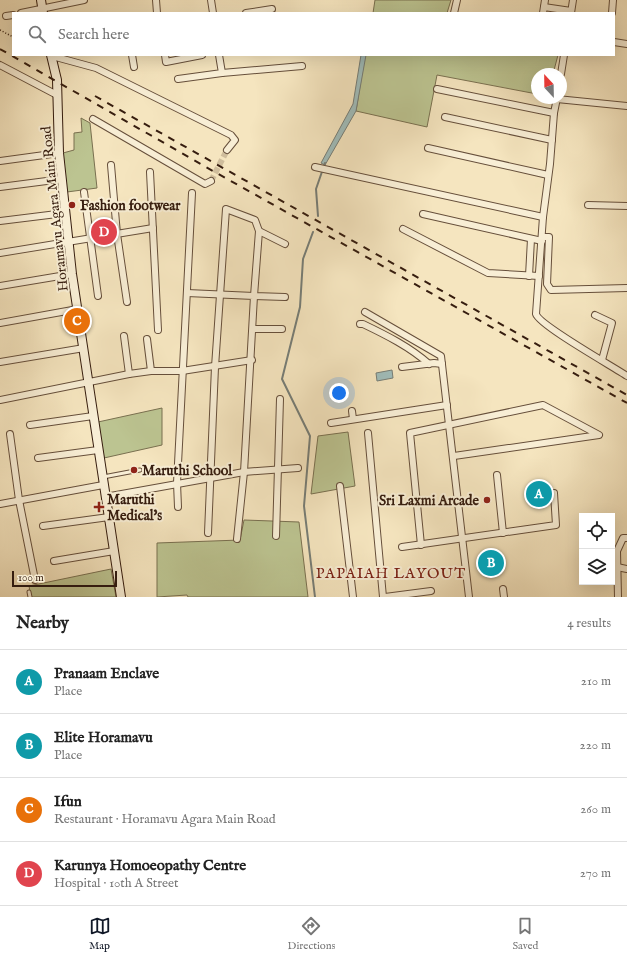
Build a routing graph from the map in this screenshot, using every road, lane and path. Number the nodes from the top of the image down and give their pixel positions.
1 (41, 0) edge
2 (84, 0) edge
3 (156, 0) edge
4 (211, 0) edge
5 (457, 0) edge
6 (545, 0) edge
7 (573, 0) edge
8 (613, 0) edge
9 (272, 9) dead end
10 (543, 10) edge
11 (43, 11) edge
12 (32, 12) edge
13 (157, 12) edge
14 (213, 12) edge
15 (252, 12) edge
16 (454, 12) edge
17 (571, 12) edge
18 (612, 12) edge
19 (12, 14) edge
20 (6, 16) dead end
21 (0, 30) edge
22 (12, 36) edge
23 (615, 42) edge
24 (627, 44) edge
25 (52, 56) edge
26 (132, 56) edge
27 (196, 56) edge
28 (219, 56) edge
29 (564, 56) edge
30 (166, 61) edge
31 (0, 65) edge
32 (302, 66) dead end
33 (134, 67) dead end
34 (562, 68) edge
35 (222, 73) junction
36 (178, 79) dead end
37 (437, 89) dead end
38 (57, 95) junction
39 (567, 99) edge
40 (556, 104) edge
41 (627, 106) edge
42 (554, 113) junction
43 (445, 117) dead end
44 (93, 119) dead end
45 (552, 140) junction
46 (428, 148) dead end
47 (227, 150) tunnel mouth
48 (59, 153) junction
49 (0, 161) edge
50 (110, 165) dead end
51 (315, 167) dead end
52 (150, 172) dead end
53 (548, 175) junction
54 (62, 179) junction
55 (212, 181) dead end
56 (0, 187) edge
57 (84, 192) dead end
58 (192, 193) dead end
59 (588, 205) dead end
60 (627, 206) edge
61 (65, 213) junction
62 (423, 214) dead end
63 (543, 217) junction
64 (0, 221) edge
65 (153, 228) junction
66 (403, 229) dead end
67 (259, 231) junction
68 (118, 234) junction
69 (89, 238) junction
70 (531, 239) junction
71 (542, 239) junction
72 (69, 241) junction
73 (285, 244) dead end
74 (0, 253) edge
75 (540, 268) junction
76 (548, 269) junction
77 (72, 274) junction
78 (529, 276) junction
79 (539, 278) junction
80 (548, 281) junction
81 (0, 286) edge
82 (627, 288) edge
83 (187, 293) junction
84 (222, 295) junction
85 (98, 296) dead end
86 (254, 296) junction
87 (285, 297) dead end
88 (127, 302) dead end
89 (78, 309) junction
90 (366, 312) dead end
91 (595, 315) dead end
92 (0, 323) edge
93 (360, 324) dead end
94 (253, 329) junction
95 (282, 329) dead end
96 (158, 330) dead end
97 (124, 336) dead end
98 (147, 339) dead end
99 (84, 348) junction
100 (252, 360) junction
101 (602, 360) junction
102 (0, 362) edge
103 (429, 364) junction
104 (442, 364) junction
105 (215, 367) junction
106 (402, 367) dead end
107 (151, 371) junction
108 (182, 371) junction
109 (129, 374) junction
110 (627, 376) edge
111 (87, 382) junction
112 (280, 399) dead end
113 (0, 400) edge
114 (447, 405) junction
115 (352, 411) dead end
116 (93, 416) junction
117 (354, 419) junction
118 (331, 423) dead end
119 (450, 424) junction
120 (30, 425) dead end
121 (368, 433) dead end
122 (10, 434) dead end
123 (98, 450) junction
124 (454, 456) junction
125 (38, 458) dead end
126 (298, 468) dead end
127 (140, 470) dead end
128 (279, 470) junction
129 (244, 472) junction
130 (496, 475) dead end
131 (211, 477) junction
132 (102, 481) junction
133 (177, 483) junction
134 (340, 486) dead end
135 (554, 493) dead end
136 (105, 497) junction
137 (19, 500) junction
138 (0, 504) edge
139 (178, 507) dead end
140 (109, 516) junction
141 (43, 526) dead end
142 (503, 533) junction
143 (208, 534) dead end
144 (276, 536) dead end
145 (627, 538) edge
146 (237, 539) dead end
147 (463, 540) junction
148 (421, 545) junction
149 (402, 547) dead end
150 (114, 551) junction
151 (54, 561) dead end
152 (617, 567) junction
153 (627, 569) edge
154 (35, 580) dead end
155 (503, 589) dead end
156 (431, 591) dead end
157 (29, 592) dead end
158 (30, 597) edge
159 (121, 597) edge
160 (353, 597) edge
161 (384, 597) edge
162 (469, 597) edge
163 (504, 597) edge
164 (618, 597) edge

1 - 11 street
2 - 11 street
3 - 13 street
4 - 14 street
5 - 16 street
6 - 10 street
7 - 17 street
8 - 18 street
9 - 15 street
10 - 17 street
11 - 12 street
19 - 20 street
21 - 22 path
23 - 24 street
25 - 38 street, Horamavu Agara Main Road
25 - 47 street
26 - 33 street
27 - 30 street
28 - 35 street
29 - 34 street
31 - 38 street
32 - 35 street
35 - 36 street
37 - 42 street
38 - 48 street, Horamavu Agara Main Road
39 - 41 street
40 - 42 street
42 - 45 street
43 - 45 street
44 - 55 street
45 - 53 street
46 - 53 street
48 - 49 street
48 - 54 street, Horamavu Agara Main Road
50 - 68 street
51 - 63 street
52 - 65 street
53 - 63 street
54 - 56 street
54 - 61 street, Horamavu Agara Main Road
57 - 69 street
58 - 83 street
59 - 60 street
61 - 64 street
61 - 72 street, Horamavu Agara Main Road
62 - 70 street
63 - 71 street
65 - 68 street
65 - 96 street
66 - 78 street
67 - 73 street
67 - 84 street
67 - 86 street
68 - 69 street
68 - 88 street
69 - 72 street
69 - 85 street
70 - 71 street
70 - 78 street
71 - 75 street
71 - 76 street
72 - 74 street
72 - 77 street, Horamavu Agara Main Road
75 - 76 street
75 - 79 street
76 - 80 street
77 - 81 street
77 - 89 street, Horamavu Agara Main Road
78 - 79 street
79 - 80 street
79 - 101 street
80 - 82 street
83 - 84 street
83 - 108 street
84 - 86 street
84 - 105 street
86 - 87 street
86 - 94 street
89 - 92 street
89 - 99 street, Horamavu Agara Main Road
90 - 104 street
91 - 101 street
93 - 103 street
94 - 95 street
94 - 100 street
97 - 109 street
98 - 107 street
99 - 102 street
99 - 111 street, Horamavu Agara Main Road
100 - 105 street
100 - 129 street
101 - 110 street
103 - 104 street
103 - 106 street
104 - 114 street
105 - 108 street
105 - 131 street
107 - 108 street
107 - 109 street
108 - 133 street
109 - 111 street
111 - 113 street
111 - 116 street, Horamavu Agara Main Road
112 - 128 street
114 - 117 street
114 - 119 street
115 - 117 street
116 - 120 street
116 - 123 street, Horamavu Agara Main Road
117 - 118 street
119 - 124 street
119 - 124 street
119 - 148 street
121 - 161 street
122 - 137 street
123 - 125 street
123 - 132 street, Horamavu Agara Main Road
124 - 147 street
126 - 128 street
127 - 132 lane
128 - 129 street
128 - 144 street
129 - 131 street
129 - 146 street
130 - 142 street
131 - 133 street
131 - 143 street
132 - 136 street, Horamavu Agara Main Road
132 - 137 street
133 - 136 street
133 - 139 street
134 - 160 street
135 - 142 street
136 - 140 street, Horamavu Agara Main Road
137 - 138 street
137 - 154 street
140 - 141 street
140 - 150 street, Horamavu Agara Main Road
142 - 147 street
145 - 152 street
147 - 148 street
147 - 162 street
148 - 149 street
150 - 151 street
150 - 159 street, Horamavu Agara Main Road
152 - 153 street
152 - 164 street
155 - 163 street
156 - 161 street
157 - 158 lane

